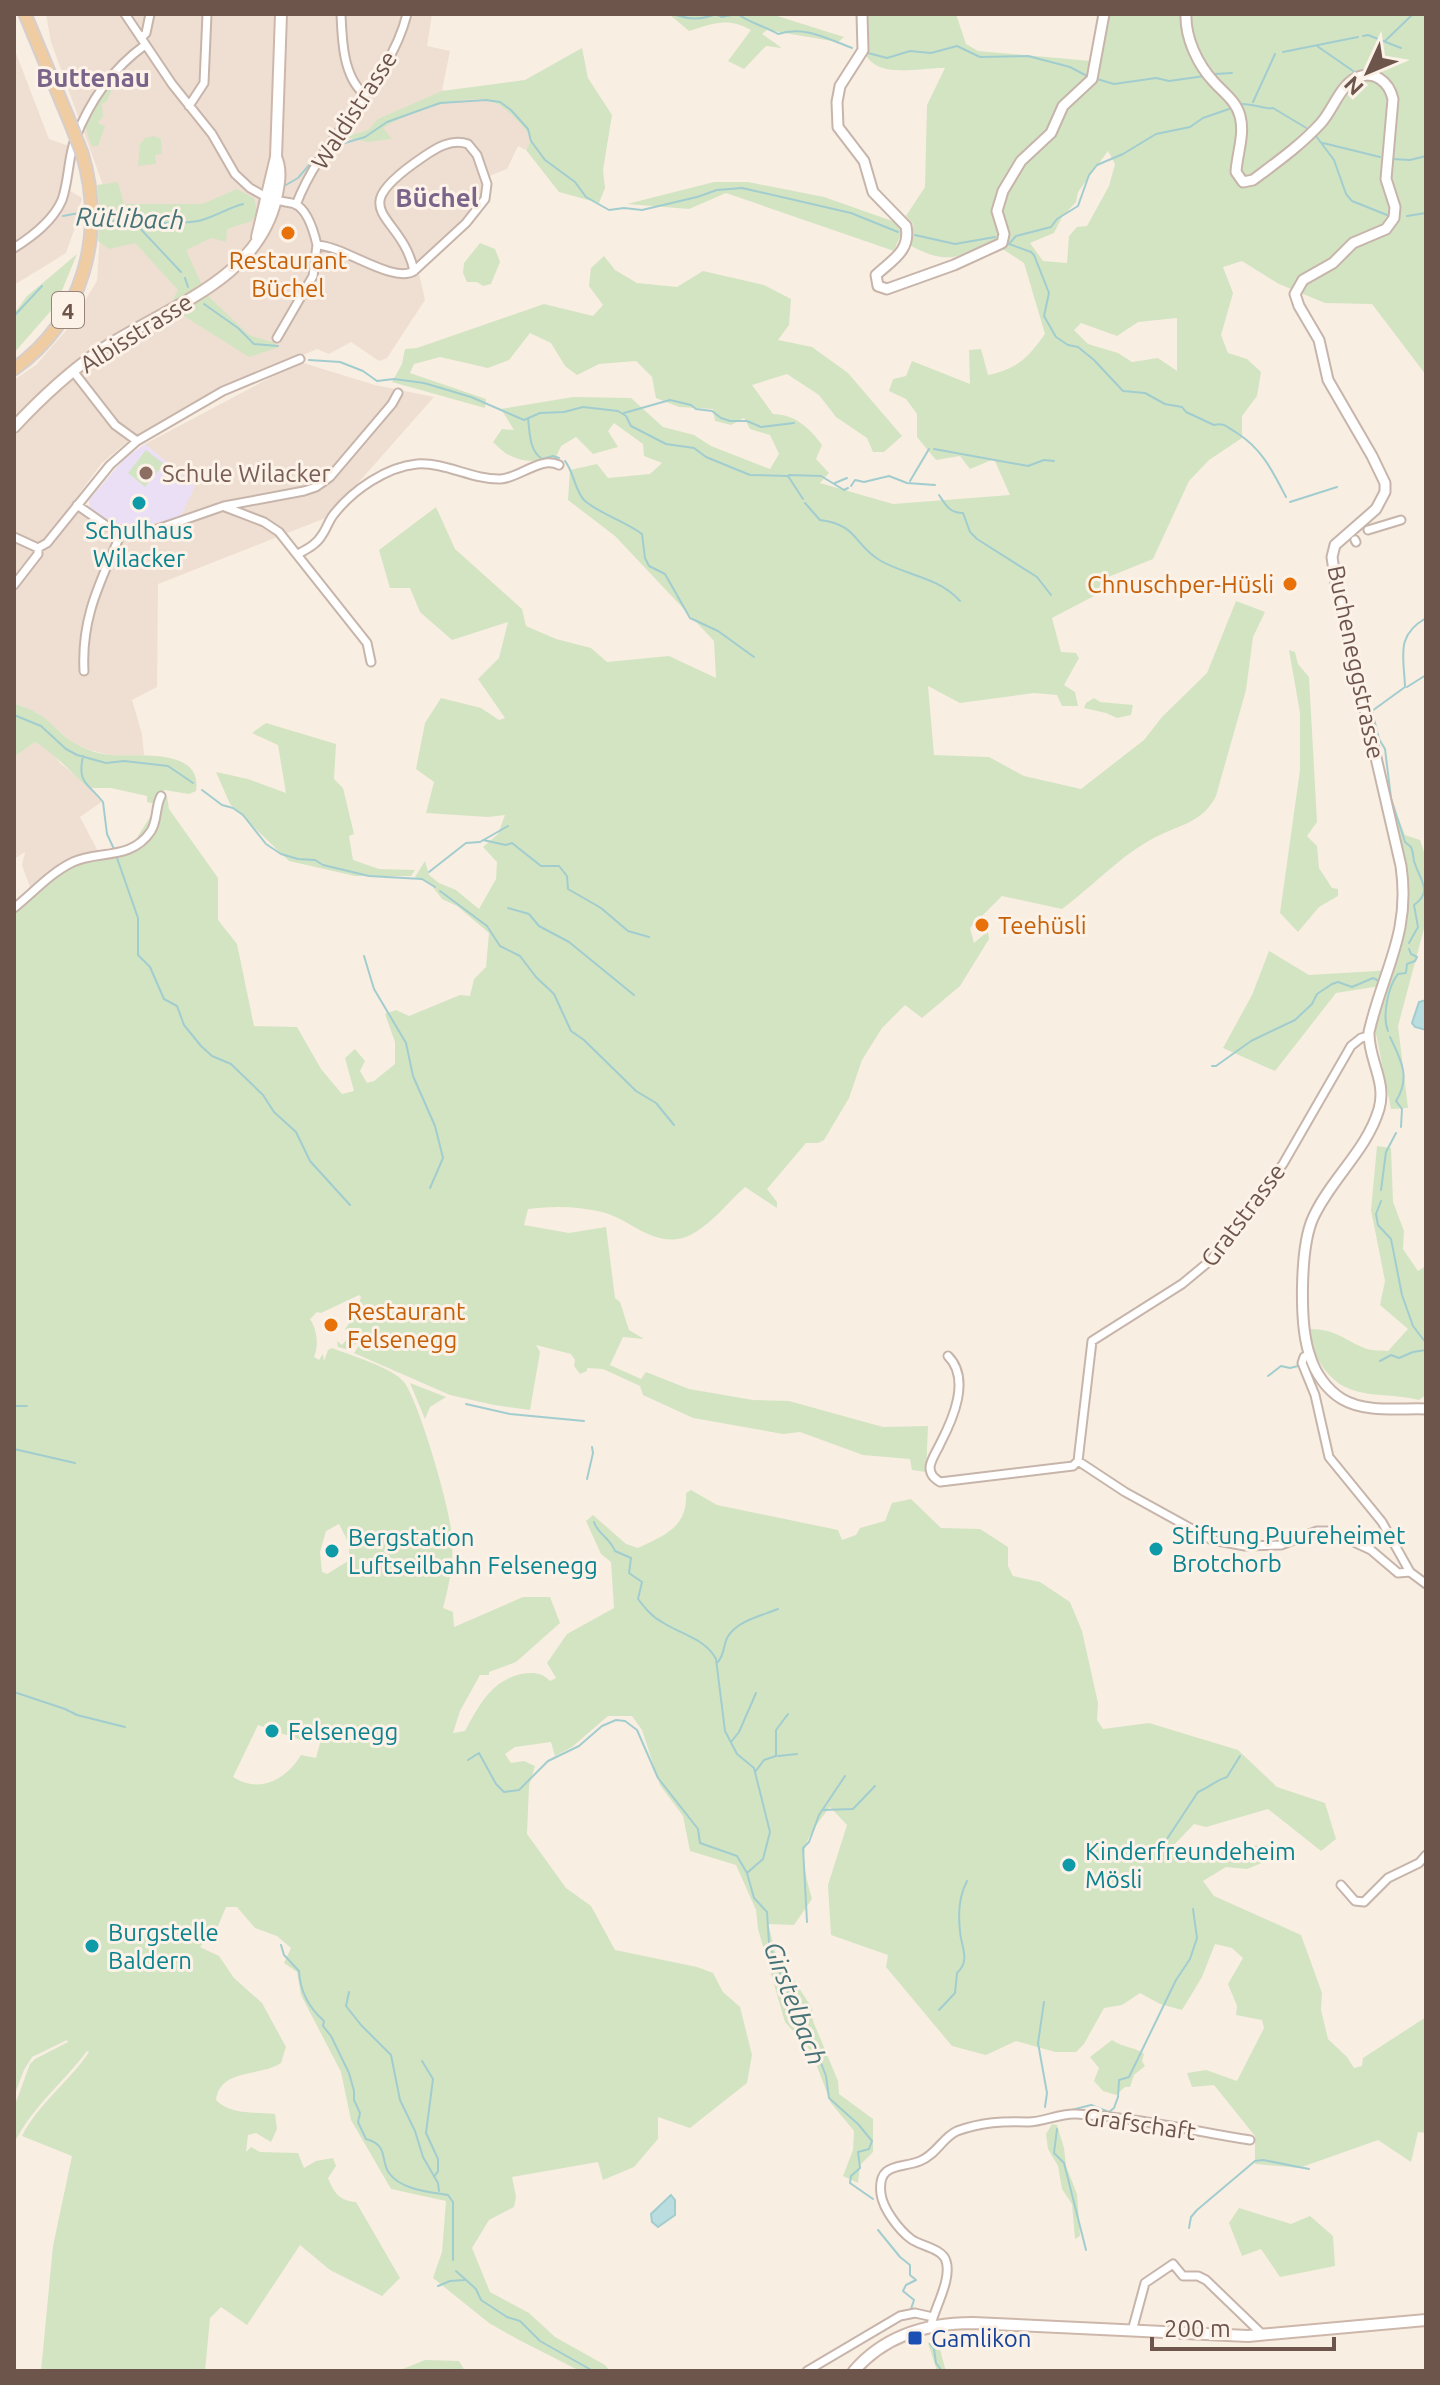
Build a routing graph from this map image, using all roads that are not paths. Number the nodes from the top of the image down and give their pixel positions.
1 (25, 14) edge
2 (125, 14) edge
3 (150, 14) edge
4 (207, 14) edge
5 (281, 14) edge
6 (341, 14) edge
7 (407, 14) edge
8 (862, 14) edge
9 (1104, 14) edge
10 (1185, 21) edge
11 (143, 42) junction
12 (364, 94) junction
13 (189, 106) junction
14 (272, 199) junction
15 (296, 205) junction
16 (317, 245) junction
17 (14, 248) edge
18 (414, 271) junction
19 (277, 338) dead end
20 (300, 359) dead end
21 (14, 369) edge
22 (73, 371) junction
23 (398, 393) dead end
24 (14, 427) edge
25 (137, 441) junction
26 (559, 465) dead end
27 (77, 505) junction
28 (224, 506) junction
29 (1401, 520) dead end
30 (1368, 530) dead end
31 (122, 531) junction
32 (14, 537) edge
33 (1338, 540) junction
34 (1353, 542) dead end
35 (38, 548) junction
36 (298, 554) junction
37 (14, 585) edge
38 (371, 662) dead end
39 (84, 671) dead end
40 (161, 796) dead end
41 (14, 908) edge
42 (1369, 1036) junction
43 (1309, 1354) junction
44 (948, 1356) dead end
45 (1426, 1409) edge
46 (1078, 1461) junction
47 (1410, 1572) junction
48 (1426, 1584) edge
49 (1426, 1855) edge
50 (1341, 1885) dead end
51 (1250, 2140) dead end
52 (1426, 2320) edge
53 (932, 2321) junction
54 (1132, 2331) junction
55 (1263, 2335) junction
56 (807, 2371) edge
57 (854, 2371) edge

1 - 21 main road, 4, bridge
2 - 11 street
3 - 11 street
4 - 13 street
5 - 14 main road, Albisstrasse
6 - 12 street
7 - 12 street, Waldistrasse
8 - 9 street
10 - 33 street, Bucheneggstrasse
11 - 13 street
11 - 17 street
12 - 15 street, Waldistrasse
13 - 14 street
14 - 15 street
14 - 22 main road, Albisstrasse
15 - 16 street
16 - 18 street
16 - 19 street
18 - 18 street
20 - 25 street
22 - 24 main road, Albisstrasse
22 - 25 street
23 - 28 street
25 - 27 street
26 - 36 street
27 - 31 street
27 - 35 street
28 - 31 street
28 - 36 street
29 - 30 street
31 - 39 street
32 - 35 street
33 - 34 street
33 - 42 street, Bucheneggstrasse
35 - 37 street
36 - 38 street
40 - 41 street
42 - 43 street
42 - 46 street, Gratstrasse
43 - 45 street
43 - 47 street
44 - 46 street
46 - 47 street
47 - 48 street
49 - 50 street
51 - 53 street, Grafschaft
52 - 55 main road
53 - 54 main road
53 - 56 street
53 - 57 main road
54 - 55 main road
54 - 55 street

